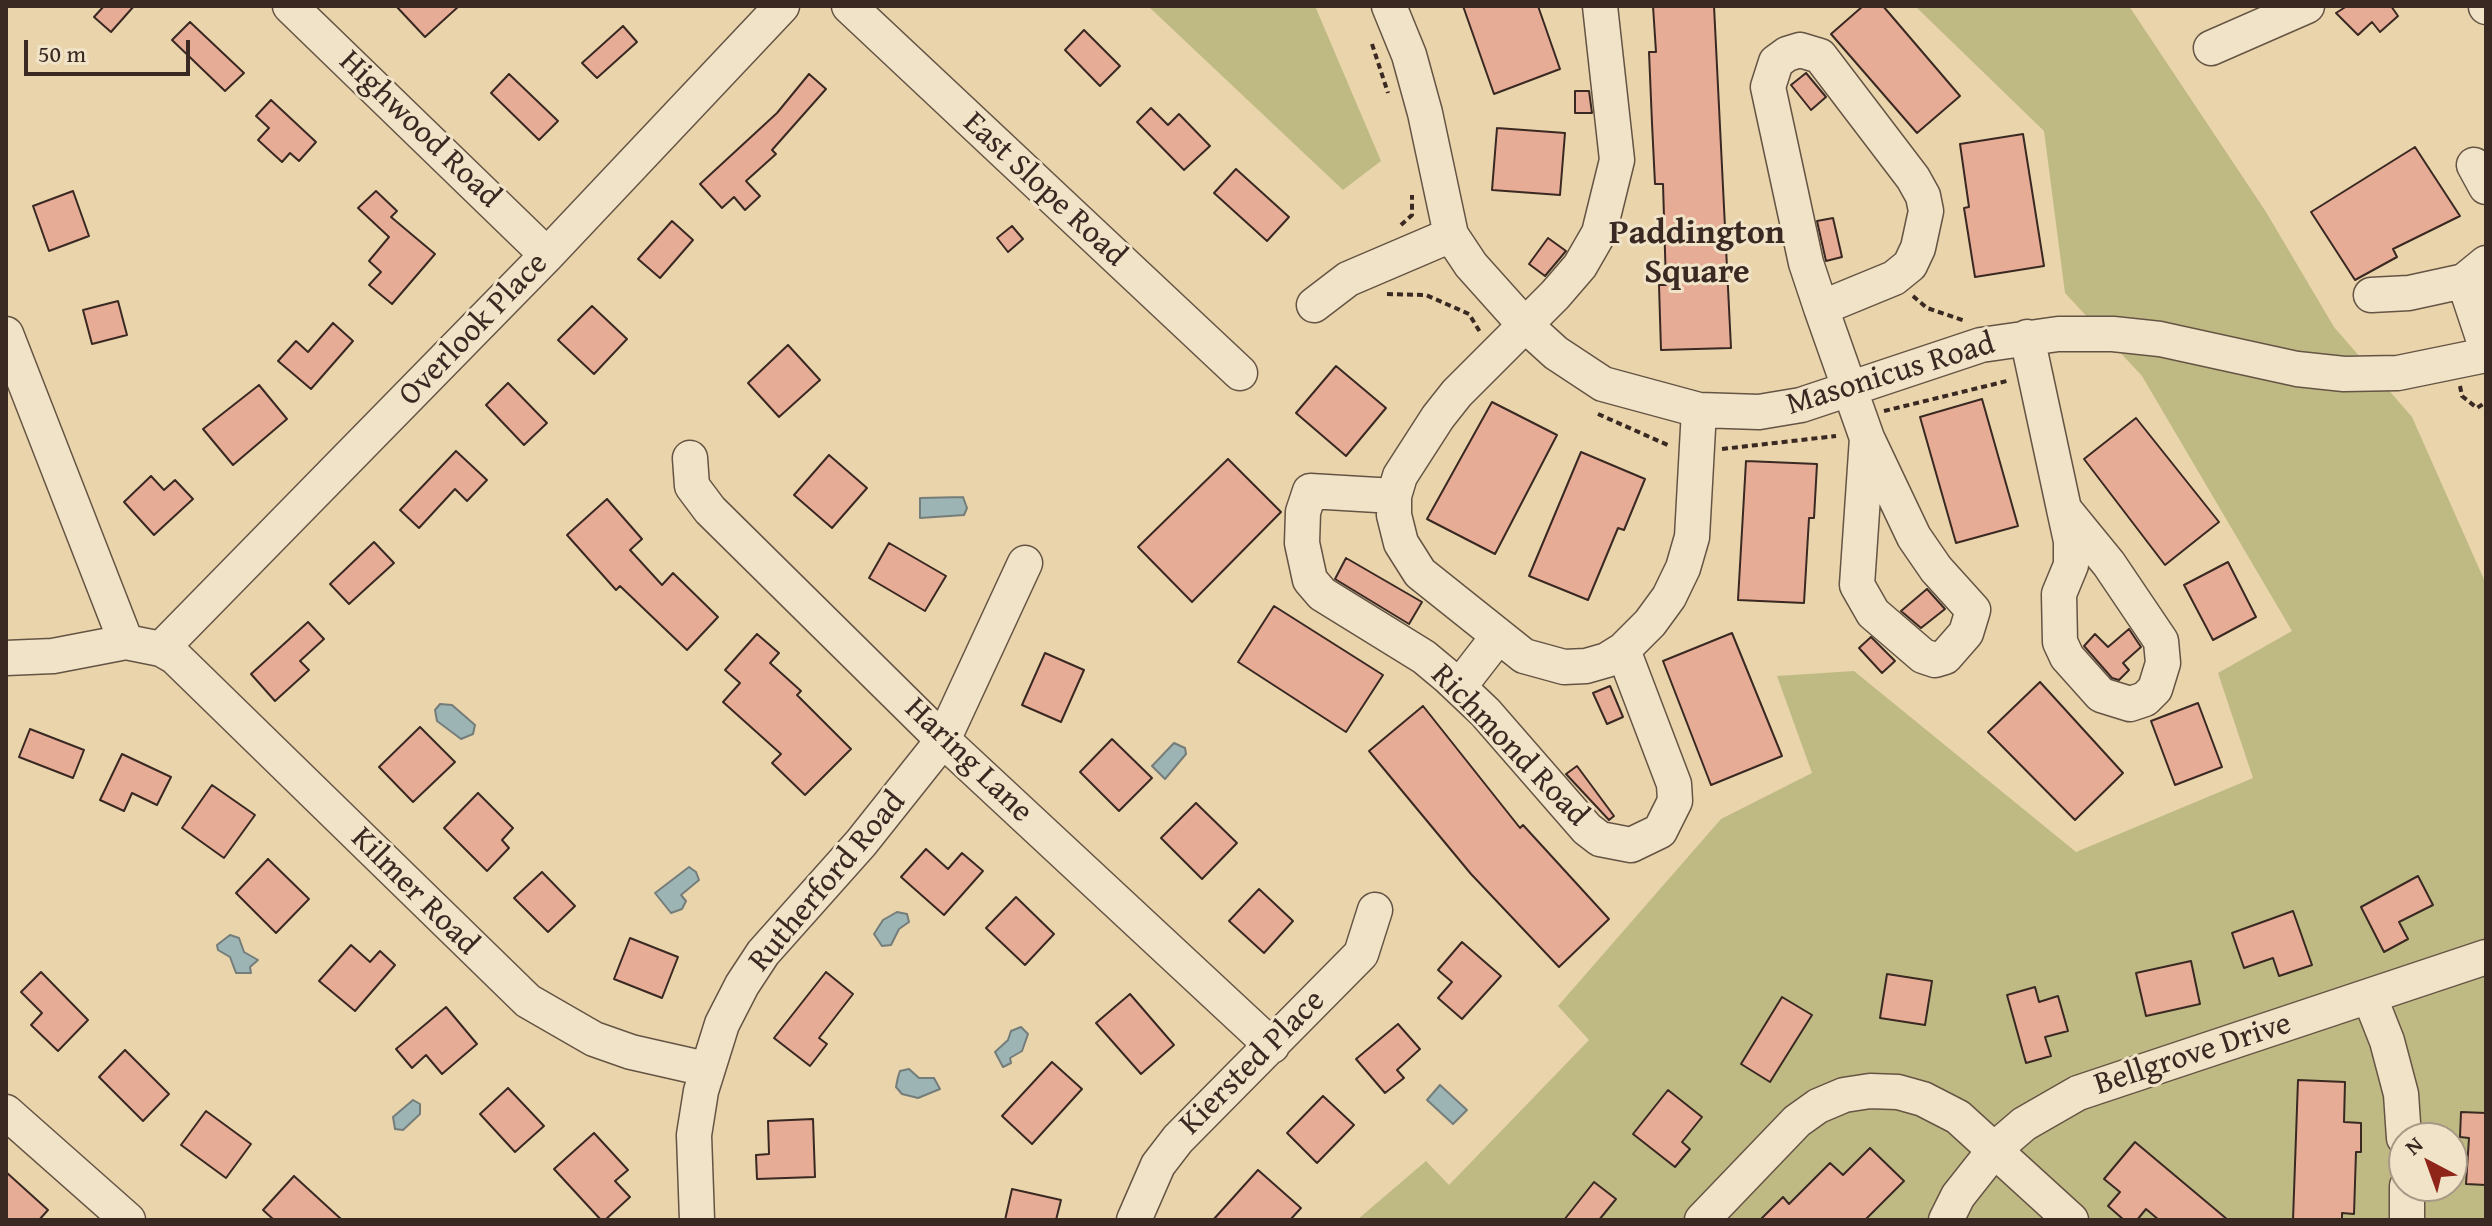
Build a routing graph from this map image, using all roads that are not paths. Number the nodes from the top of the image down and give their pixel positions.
1 (290, 6) edge
2 (782, 6) edge
3 (849, 6) edge
4 (1389, 6) edge
5 (1600, 6) edge
6 (2307, 6) edge
7 (2211, 48) dead end
8 (1451, 235) junction
9 (547, 255) junction
10 (2475, 272) edge
11 (2371, 295) dead end
12 (1314, 305) dead end
13 (1821, 308) junction
14 (1523, 323) junction
15 (6, 334) edge
16 (2027, 337) junction
17 (2486, 347) edge
18 (2486, 355) edge
19 (1240, 373) dead end
20 (1851, 388) junction
21 (1699, 410) junction
22 (1867, 438) junction
23 (690, 458) dead end
24 (1394, 496) junction
25 (2064, 509) junction
26 (1025, 563) dead end
27 (1497, 638) junction
28 (126, 642) junction
29 (161, 649) junction
30 (1623, 650) junction
31 (6, 658) edge
32 (1459, 687) junction
33 (943, 740) junction
34 (1375, 910) dead end
35 (2486, 957) edge
36 (2370, 998) junction
37 (1272, 1046) junction
38 (706, 1069) junction
39 (6, 1112) edge
40 (2403, 1122) edge
41 (1996, 1148) junction
42 (128, 1220) edge
43 (697, 1220) edge
44 (1134, 1220) edge
45 (1702, 1220) edge
46 (1946, 1220) edge
47 (2071, 1220) edge

1 - 9 street, Highwood Road
2 - 9 street, Overlook Place
3 - 19 street, East Slope Road
4 - 8 street, Masonicus Road
5 - 14 street
6 - 7 street
8 - 12 street
8 - 14 street, Masonicus Road
9 - 29 street, Overlook Place
10 - 11 street
10 - 17 street
13 - 13 street
13 - 20 street
14 - 21 street, Masonicus Road
14 - 24 street
15 - 28 street
16 - 18 street, Masonicus Road
16 - 20 street, Masonicus Road
16 - 25 street
20 - 21 street, Masonicus Road
20 - 22 street
21 - 30 street
22 - 22 street
23 - 33 street, Haring Lane
24 - 27 street
24 - 32 street, Richmond Road
25 - 25 street
26 - 33 street, Rutherford Road
27 - 30 street
27 - 32 street
28 - 29 street
28 - 31 street
29 - 38 street, Kilmer Road
30 - 32 street, Richmond Road
33 - 37 street, Haring Lane
33 - 38 street, Rutherford Road
34 - 37 street, Kiersted Place
35 - 36 street, Bellgrove Drive
36 - 40 street
36 - 41 street, Bellgrove Drive
37 - 44 street, Kiersted Place
38 - 43 street, Rutherford Road
39 - 42 street
41 - 45 street
41 - 46 street, Bellgrove Drive
41 - 47 street

